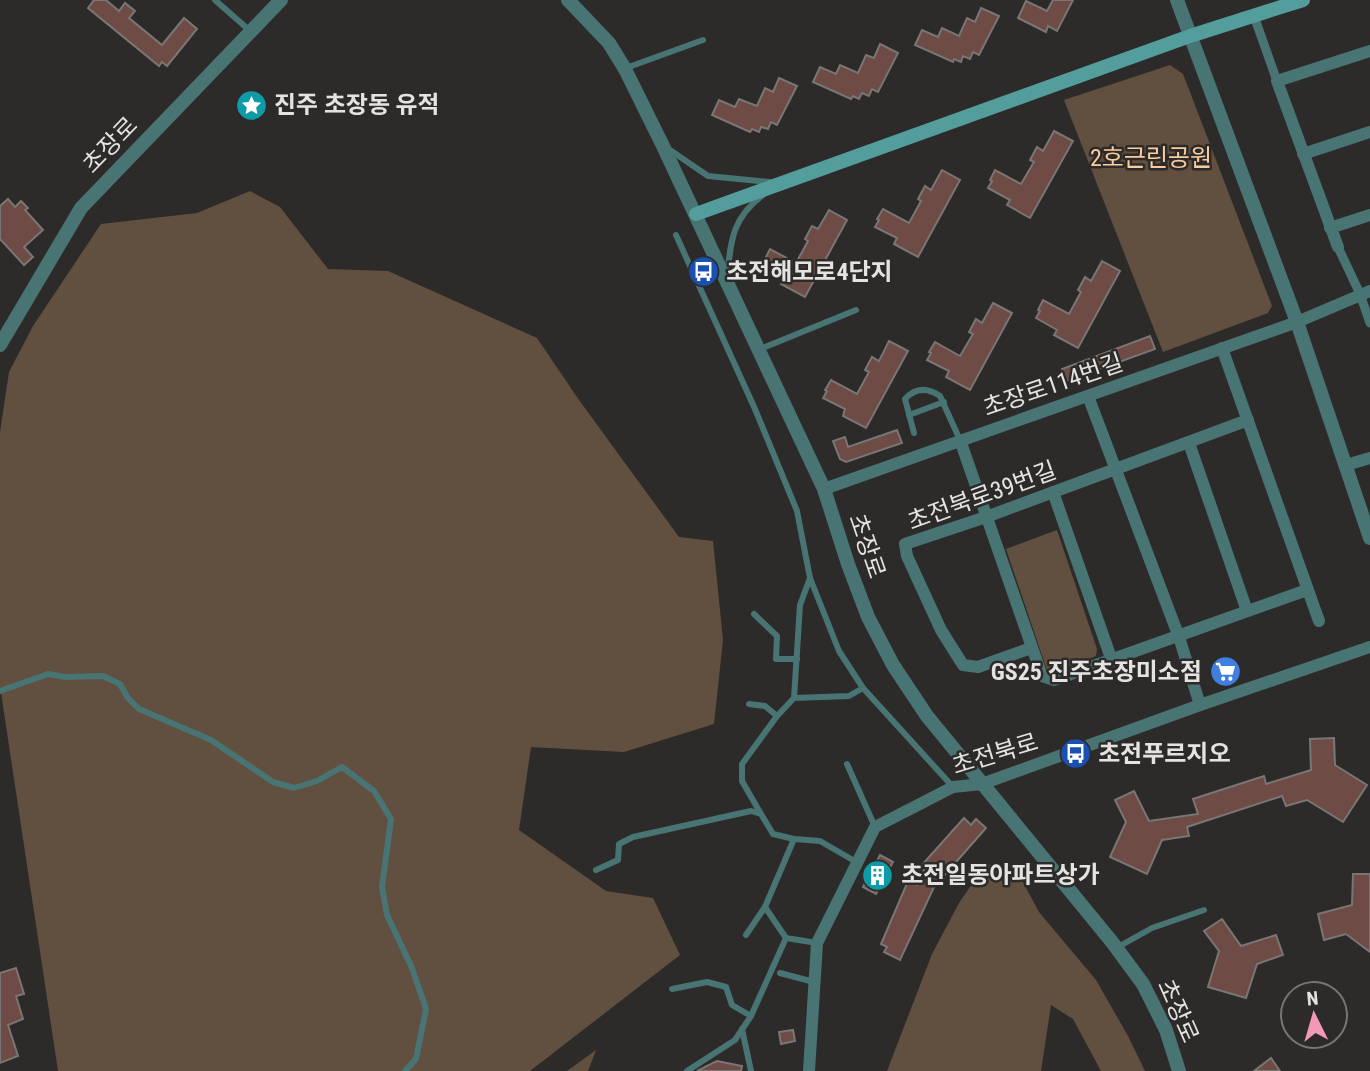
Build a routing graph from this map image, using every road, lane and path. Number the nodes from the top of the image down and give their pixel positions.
1 (215, 0) edge
2 (281, 0) edge
3 (568, 0) edge
4 (1177, 0) edge
5 (1303, 0) edge
6 (1254, 16) junction
7 (251, 32) junction
8 (1190, 36) junction
9 (703, 40) dead end
10 (1370, 51) edge
11 (625, 69) junction
12 (1277, 81) junction
13 (1370, 132) edge
14 (663, 146) junction
15 (1303, 154) junction
16 (779, 183) junction
17 (696, 214) junction
18 (1370, 215) edge
19 (1330, 228) junction
20 (676, 235) dead end
21 (1338, 247) joint
22 (727, 279) junction
23 (1365, 292) edge
24 (856, 310) dead end
25 (1297, 322) junction
26 (1370, 323) edge
27 (0, 345) edge
28 (1222, 348) junction
29 (760, 349) junction
30 (1088, 396) junction
31 (944, 402) junction
32 (909, 415) junction
33 (1248, 420) junction
34 (914, 433) dead end
35 (960, 440) junction
36 (1189, 443) junction
37 (1370, 458) edge
38 (1346, 465) junction
39 (1115, 470) junction
40 (824, 489) junction
41 (1052, 492) junction
42 (986, 517) junction
43 (1370, 538) edge
44 (810, 578) junction
45 (1307, 590) junction
46 (1247, 611) junction
47 (754, 614) dead end
48 (1319, 621) dead end
49 (1179, 637) junction
50 (1370, 647) edge
51 (1031, 648) junction
52 (796, 659) junction
53 (1112, 661) junction
54 (863, 688) junction
55 (0, 691) edge
56 (794, 698) junction
57 (750, 704) dead end
58 (1200, 705) junction
59 (777, 716) junction
60 (847, 764) dead end
61 (982, 783) junction
62 (953, 788) junction
63 (761, 814) junction
64 (875, 827) junction
65 (794, 839) junction
66 (858, 863) junction
67 (596, 870) dead end
68 (765, 907) junction
69 (1204, 910) dead end
70 (746, 935) dead end
71 (786, 938) junction
72 (817, 943) junction
73 (1116, 948) junction
74 (780, 974) dead end
75 (816, 982) junction
76 (672, 989) dead end
77 (751, 1016) junction
78 (742, 1029) junction
79 (405, 1071) edge
80 (687, 1071) edge
81 (751, 1071) edge
82 (809, 1071) edge
83 (1179, 1071) edge

1 - 7 lane
2 - 7 street, 초장로
3 - 11 street, 초장로
4 - 8 street
5 - 6 main road
6 - 8 main road
6 - 12 street
7 - 27 street, 초장로
8 - 16 main road
8 - 25 street
9 - 11 lane
10 - 12 street
11 - 14 street, 초장로
12 - 15 street
13 - 15 street
14 - 16 lane
14 - 17 street, 초장로
15 - 19 street
16 - 17 main road
16 - 22 lane
17 - 22 street, 초장로
18 - 19 street
19 - 21 street
20 - 44 lane
21 - 23 street
22 - 29 street, 초장로
23 - 25 street, 초장로114번길
23 - 26 street
24 - 29 lane
25 - 28 street, 초장로114번길
25 - 38 street
28 - 30 street, 초장로114번길
28 - 33 street
29 - 40 street, 초장로
30 - 35 street, 초장로114번길
30 - 39 street
31 - 32 lane
31 - 32 lane
31 - 35 lane
32 - 34 lane
33 - 36 street, 초전북로39번길
33 - 45 street
35 - 40 street, 초장로114번길
35 - 42 street
36 - 39 street, 초전북로39번길
36 - 46 street
37 - 38 street
38 - 43 street
39 - 41 street, 초전북로39번길
39 - 49 street
40 - 61 street, 초장로
41 - 42 street, 초전북로39번길
41 - 53 street
42 - 51 street
42 - 51 street, 초전북로39번길
44 - 52 lane
44 - 54 lane
45 - 46 street
45 - 48 street
46 - 49 street
47 - 52 lane
49 - 53 street
49 - 58 street
50 - 58 street, 초전북로
51 - 53 street
52 - 56 lane
54 - 56 lane
54 - 62 lane
55 - 79 lane
56 - 59 lane
57 - 59 lane
58 - 61 street, 초전북로
59 - 63 lane
60 - 64 lane
61 - 62 street, 초전북로
61 - 73 street, 초장로
62 - 64 street, 초전북로
63 - 65 lane
63 - 67 lane
64 - 66 street
65 - 66 lane
65 - 68 lane
66 - 72 street
68 - 70 lane
68 - 71 lane
69 - 73 lane
71 - 72 lane
71 - 77 lane
72 - 75 street
73 - 83 street, 초장로
74 - 75 lane
75 - 82 street
76 - 77 lane
77 - 78 lane
78 - 80 lane
78 - 81 lane

